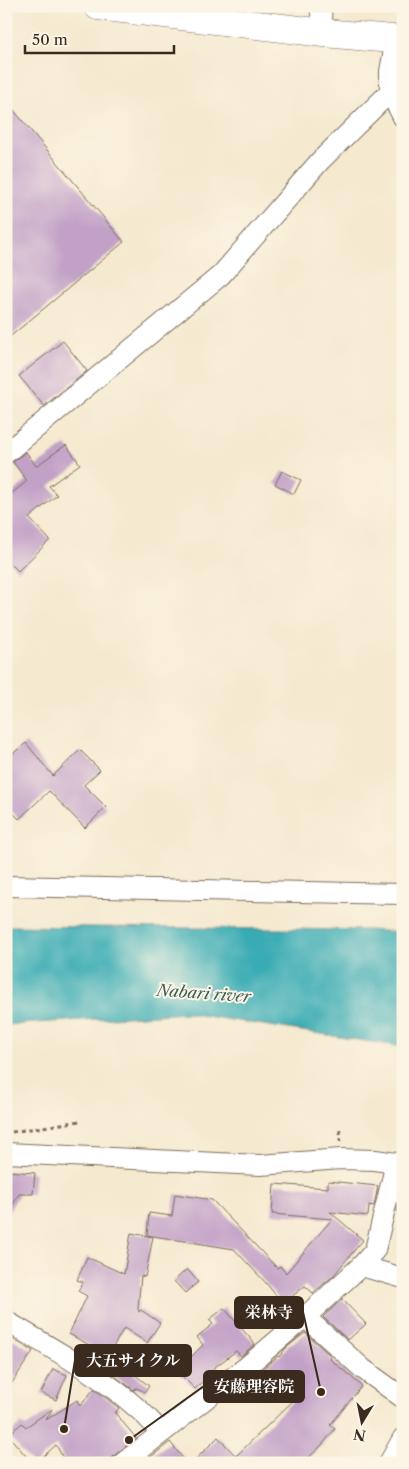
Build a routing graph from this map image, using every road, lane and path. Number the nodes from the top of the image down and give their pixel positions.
1 (98, 6) edge
2 (320, 6) edge
3 (324, 33) junction
4 (399, 40) edge
5 (390, 92) junction
6 (403, 117) edge
7 (6, 453) edge
8 (6, 886) edge
9 (403, 894) edge
10 (80, 1121) dead end
11 (6, 1133) edge
12 (6, 1153) edge
13 (400, 1163) edge
14 (361, 1266) junction
15 (403, 1278) edge
16 (305, 1317) junction
17 (6, 1321) edge
18 (403, 1398) edge
19 (162, 1432) junction
20 (403, 1438) edge
21 (123, 1463) edge
22 (389, 1463) edge

1 - 3 highway
2 - 3 street
3 - 4 highway
4 - 5 street
5 - 6 street
5 - 7 street
8 - 9 street
10 - 11 path
12 - 13 street
13 - 14 street
14 - 15 street
14 - 16 street
16 - 18 street
16 - 19 street
17 - 19 street
19 - 21 street
20 - 22 street

